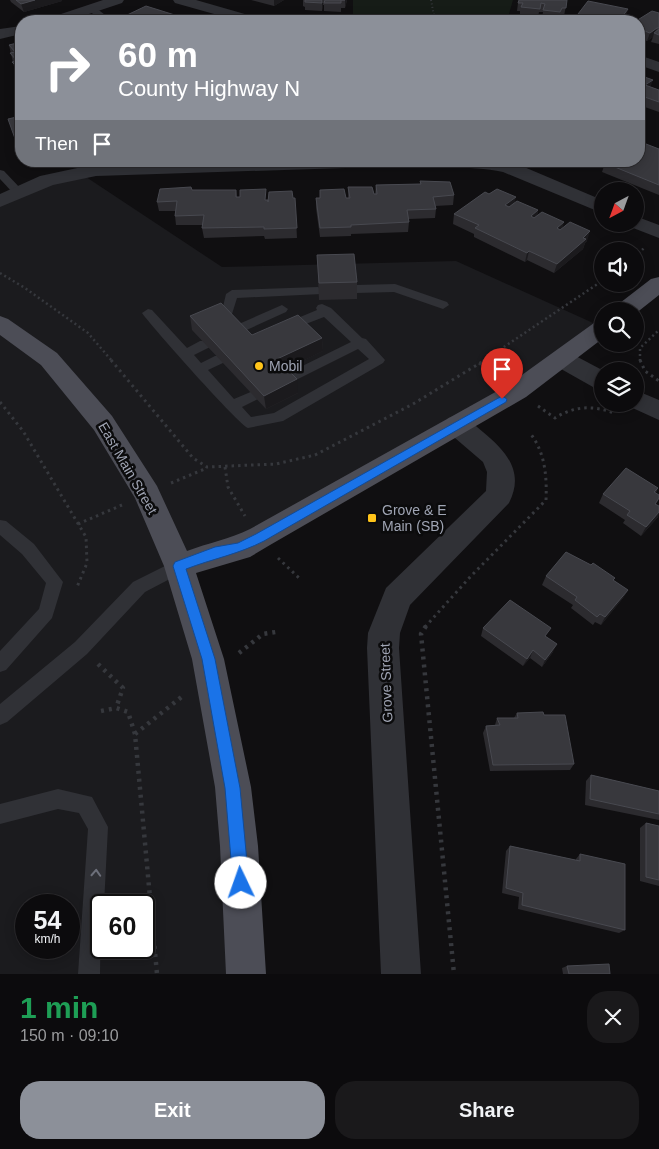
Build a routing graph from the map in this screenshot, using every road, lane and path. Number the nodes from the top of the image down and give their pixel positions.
1 (117, 0) edge
2 (180, 0) edge
3 (431, 0) edge
4 (93, 10) junction
5 (75, 15) edge
6 (100, 15) edge
7 (233, 15) edge
8 (434, 15) edge
9 (15, 31) edge
10 (0, 34) edge
11 (645, 62) edge
12 (659, 67) edge
13 (189, 167) edge
14 (506, 167) edge
15 (0, 173) edge
16 (18, 192) junction
17 (0, 201) edge
18 (594, 205) edge
19 (653, 239) edge
20 (644, 248) edge
21 (659, 284) edge
22 (594, 287) edge
23 (356, 289) edge
24 (318, 291) edge
25 (636, 302) edge
26 (443, 305) dead end
27 (282, 309) dead end
28 (228, 311) edge
29 (148, 313) dead end
30 (0, 324) edge
31 (236, 330) edge
32 (659, 330) edge
33 (272, 333) edge
34 (594, 334) edge
35 (361, 342) junction
36 (205, 344) edge
37 (185, 354) junction
38 (220, 359) edge
39 (562, 359) junction
40 (479, 363) dead end
41 (199, 369) junction
42 (594, 377) edge
43 (285, 380) edge
44 (658, 381) edge
45 (253, 396) edge
46 (0, 402) edge
47 (232, 406) junction
48 (594, 407) edge
49 (644, 409) edge
50 (659, 411) edge
51 (556, 418) dead end
52 (457, 425) junction
53 (530, 433) dead end
54 (0, 526) edge
55 (179, 566) junction
56 (74, 594) dead end
57 (81, 648) junction
58 (0, 664) edge
59 (116, 708) junction
60 (101, 711) dead end
61 (0, 716) edge
62 (0, 814) edge
63 (89, 974) edge
64 (157, 974) edge
65 (246, 974) edge
66 (401, 974) edge
67 (454, 974) edge

1 - 4 street
2 - 7 street
3 - 8 path
4 - 5 street
4 - 6 lane
9 - 10 street
11 - 12 street
13 - 16 street
14 - 18 street
15 - 16 lane
16 - 17 street
19 - 20 path
21 - 25 main road
22 - 40 path
23 - 26 lane
24 - 28 lane
27 - 31 lane
29 - 37 lane
30 - 55 main road, East Main Street
32 - 44 path
33 - 35 lane
34 - 39 main road
35 - 43 lane
35 - 47 lane
36 - 37 lane
37 - 41 lane
38 - 41 lane
39 - 42 street
39 - 52 main road
41 - 47 lane
45 - 47 lane
46 - 56 path
48 - 51 path
49 - 50 street
52 - 55 main road
52 - 66 street, Grove Street
53 - 67 path
54 - 58 lane
55 - 57 lane
55 - 65 main road, East Main Street
57 - 59 path
57 - 61 lane
59 - 60 path
59 - 64 path
63 -> 62 lane

